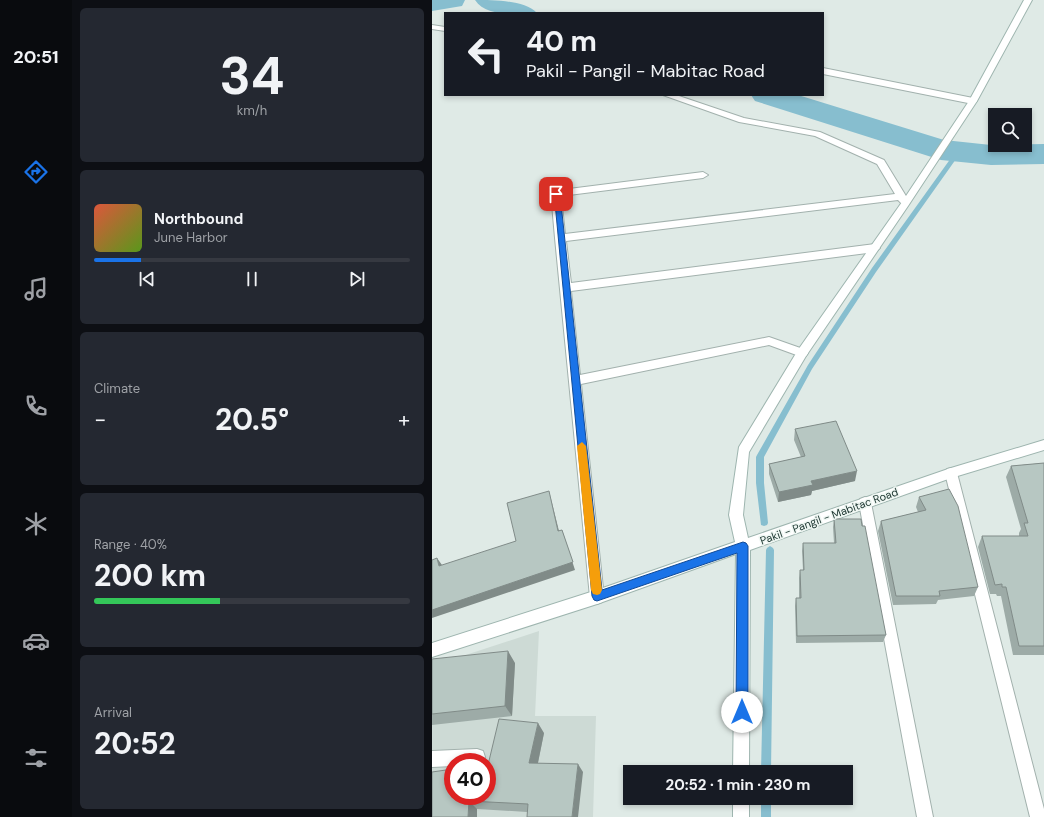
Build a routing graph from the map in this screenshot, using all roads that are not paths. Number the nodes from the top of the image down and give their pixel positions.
1 (1028, 0) edge
2 (432, 27) edge
3 (444, 29) edge
4 (824, 71) edge
5 (670, 96) edge
6 (973, 101) junction
7 (703, 174) dead end
8 (903, 200) junction
9 (560, 238) junction
10 (875, 248) junction
11 (565, 288) junction
12 (802, 354) junction
13 (575, 381) junction
14 (1044, 445) edge
15 (951, 473) junction
16 (865, 503) junction
17 (743, 546) junction
18 (597, 596) junction
19 (432, 650) edge
20 (444, 758) edge
21 (432, 759) edge
22 (742, 765) edge
23 (741, 805) edge
24 (741, 817) edge
25 (926, 817) edge
26 (1038, 817) edge

1 - 6 street
2 - 3 street
4 - 6 street
5 - 8 street
6 - 8 street
7 - 9 street
8 - 9 street
8 - 10 street
9 - 11 street
10 - 11 street
10 - 12 street
11 - 13 street
12 - 13 street
12 - 17 street
13 - 18 street
14 - 15 street, Pakil - Pangil - Mabitac Road
15 - 16 street, Pakil - Pangil - Mabitac Road
15 - 26 street
16 - 17 street, Pakil - Pangil - Mabitac Road
16 - 25 street
17 - 18 street, Pakil - Pangil - Mabitac Road
17 - 22 street
18 - 19 street, Pakil - Pangil - Mabitac Road
20 - 21 street
23 - 24 street

